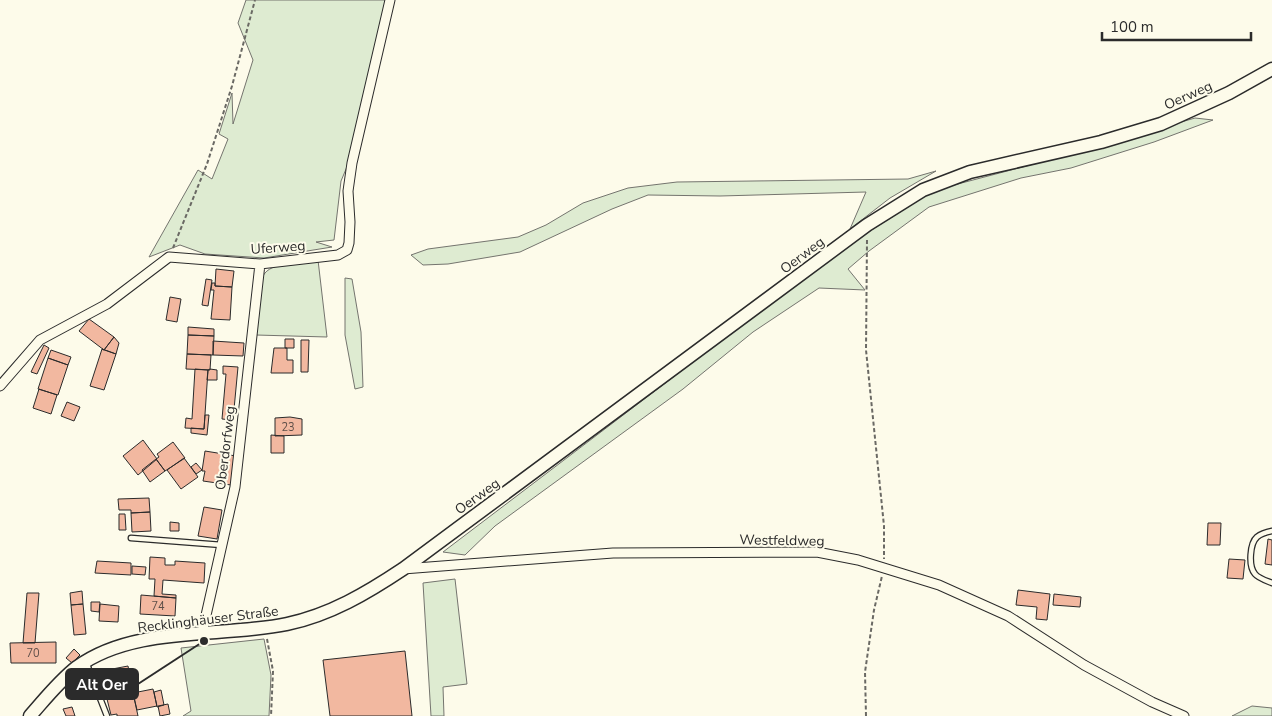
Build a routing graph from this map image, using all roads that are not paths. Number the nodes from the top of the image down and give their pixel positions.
1 (390, 0) edge
2 (1272, 69) edge
3 (260, 264) junction
4 (0, 386) edge
5 (1272, 531) edge
6 (131, 538) dead end
7 (222, 545) junction
8 (403, 569) junction
9 (1272, 583) edge
10 (202, 633) junction
11 (87, 661) junction
12 (30, 716) edge
13 (107, 716) edge
14 (1184, 716) edge

1 - 3 street, Uferweg
2 - 8 street, Oerweg
3 - 4 street, Uferweg
3 - 7 street, Oberdorfweg
5 - 9 lane
6 - 7 lane
7 - 10 street, Oberdorfweg
8 - 10 street, Recklinghäuser Straße
8 - 14 street, Westfeldweg
10 - 11 street, Recklinghäuser Straße
11 - 12 street, Recklinghäuser Straße
11 - 13 lane

